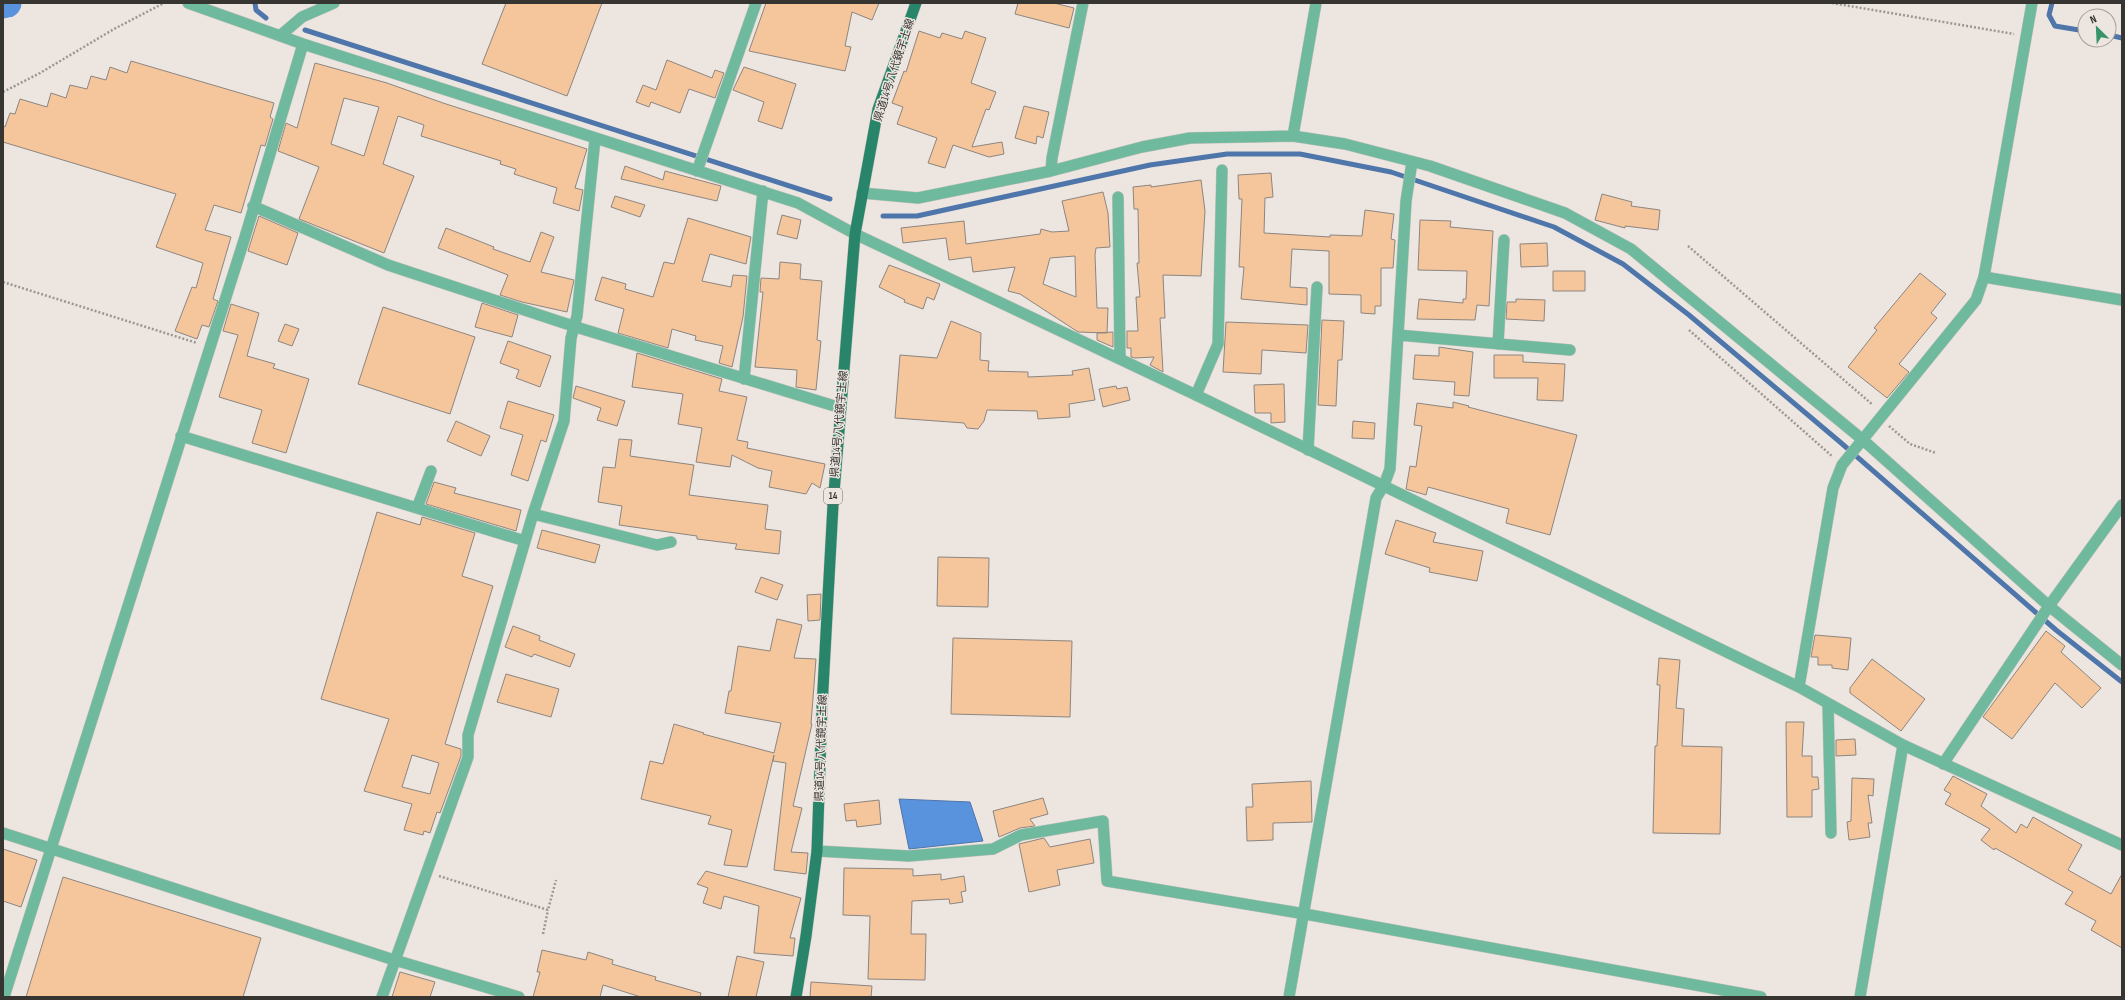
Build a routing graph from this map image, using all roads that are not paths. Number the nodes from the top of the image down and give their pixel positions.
1 (188, 3) edge
2 (334, 3) edge
3 (756, 3) edge
4 (916, 3) edge
5 (1083, 3) edge
6 (1316, 3) edge
7 (2032, 3) edge
8 (281, 35) junction
9 (303, 44) junction
10 (1293, 136) junction
11 (594, 139) junction
12 (1412, 162) junction
13 (698, 168) junction
14 (1051, 170) junction
15 (1222, 170) dead end
16 (763, 191) junction
17 (862, 193) junction
18 (1118, 197) dead end
19 (253, 206) junction
20 (855, 234) junction
21 (1504, 240) dead end
22 (1984, 277) junction
23 (1317, 287) dead end
24 (2122, 300) edge
25 (576, 327) junction
26 (1398, 335) junction
27 (1498, 344) junction
28 (1570, 350) dead end
29 (1120, 358) junction
30 (744, 379) junction
31 (1196, 395) junction
32 (841, 408) junction
33 (180, 436) junction
34 (1859, 445) junction
35 (1308, 450) junction
36 (431, 471) dead end
37 (1384, 485) junction
38 (2122, 505) edge
39 (417, 508) junction
40 (533, 514) junction
41 (525, 541) junction
42 (671, 542) dead end
43 (2048, 607) junction
44 (2122, 665) edge
45 (1798, 687) junction
46 (1828, 704) junction
47 (1902, 745) junction
48 (1942, 764) junction
49 (3, 833) edge
50 (1831, 833) dead end
51 (2122, 845) edge
52 (51, 848) junction
53 (817, 851) junction
54 (1305, 914) junction
55 (394, 960) junction
56 (4, 997) edge
57 (382, 997) edge
58 (519, 997) edge
59 (796, 997) edge
60 (1289, 997) edge
61 (1761, 997) edge
62 (1860, 997) edge

1 - 8 street
2 - 8 street
3 - 13 street
4 - 17 main road, 県道14号八代鏡宇土線 / 14
5 - 14 street
6 - 10 street
7 - 22 street
8 - 9 street
9 - 11 street
9 - 19 street
10 - 12 street
10 - 14 street
11 - 13 street
11 - 25 street
12 - 26 street
12 - 34 street
13 - 16 street
14 - 17 street
15 - 31 street
16 - 20 street
16 - 30 street
17 - 20 main road, 県道14号八代鏡宇土線 / 14
18 - 29 street
19 - 25 street
19 - 33 street
20 - 29 street
20 - 32 main road, 県道14号八代鏡宇土線 / 14
21 - 27 street
22 - 24 street
22 - 34 street
23 - 35 street
25 - 30 street
25 - 40 street
26 - 27 street
26 - 37 street
27 - 28 street
29 - 31 street
30 - 32 street
31 - 35 street
32 - 53 main road, 県道14号八代鏡宇土線 / 14
33 - 39 street
33 - 52 street
34 - 43 street
34 - 45 street
35 - 37 street
36 - 39 street
37 - 45 street
37 - 54 street
38 - 43 street
39 - 41 street
40 - 41 street
40 - 42 street
41 - 55 street
43 - 44 street
43 - 48 street
45 - 46 street
46 - 47 street
46 - 50 street
47 - 48 street
47 - 62 street
48 - 51 street
49 - 52 street
52 - 55 street
52 - 56 street
53 - 54 street
53 - 59 main road, 県道14号八代鏡宇土線 / 14
54 - 60 street
54 - 61 street
55 - 57 street
55 - 58 street

